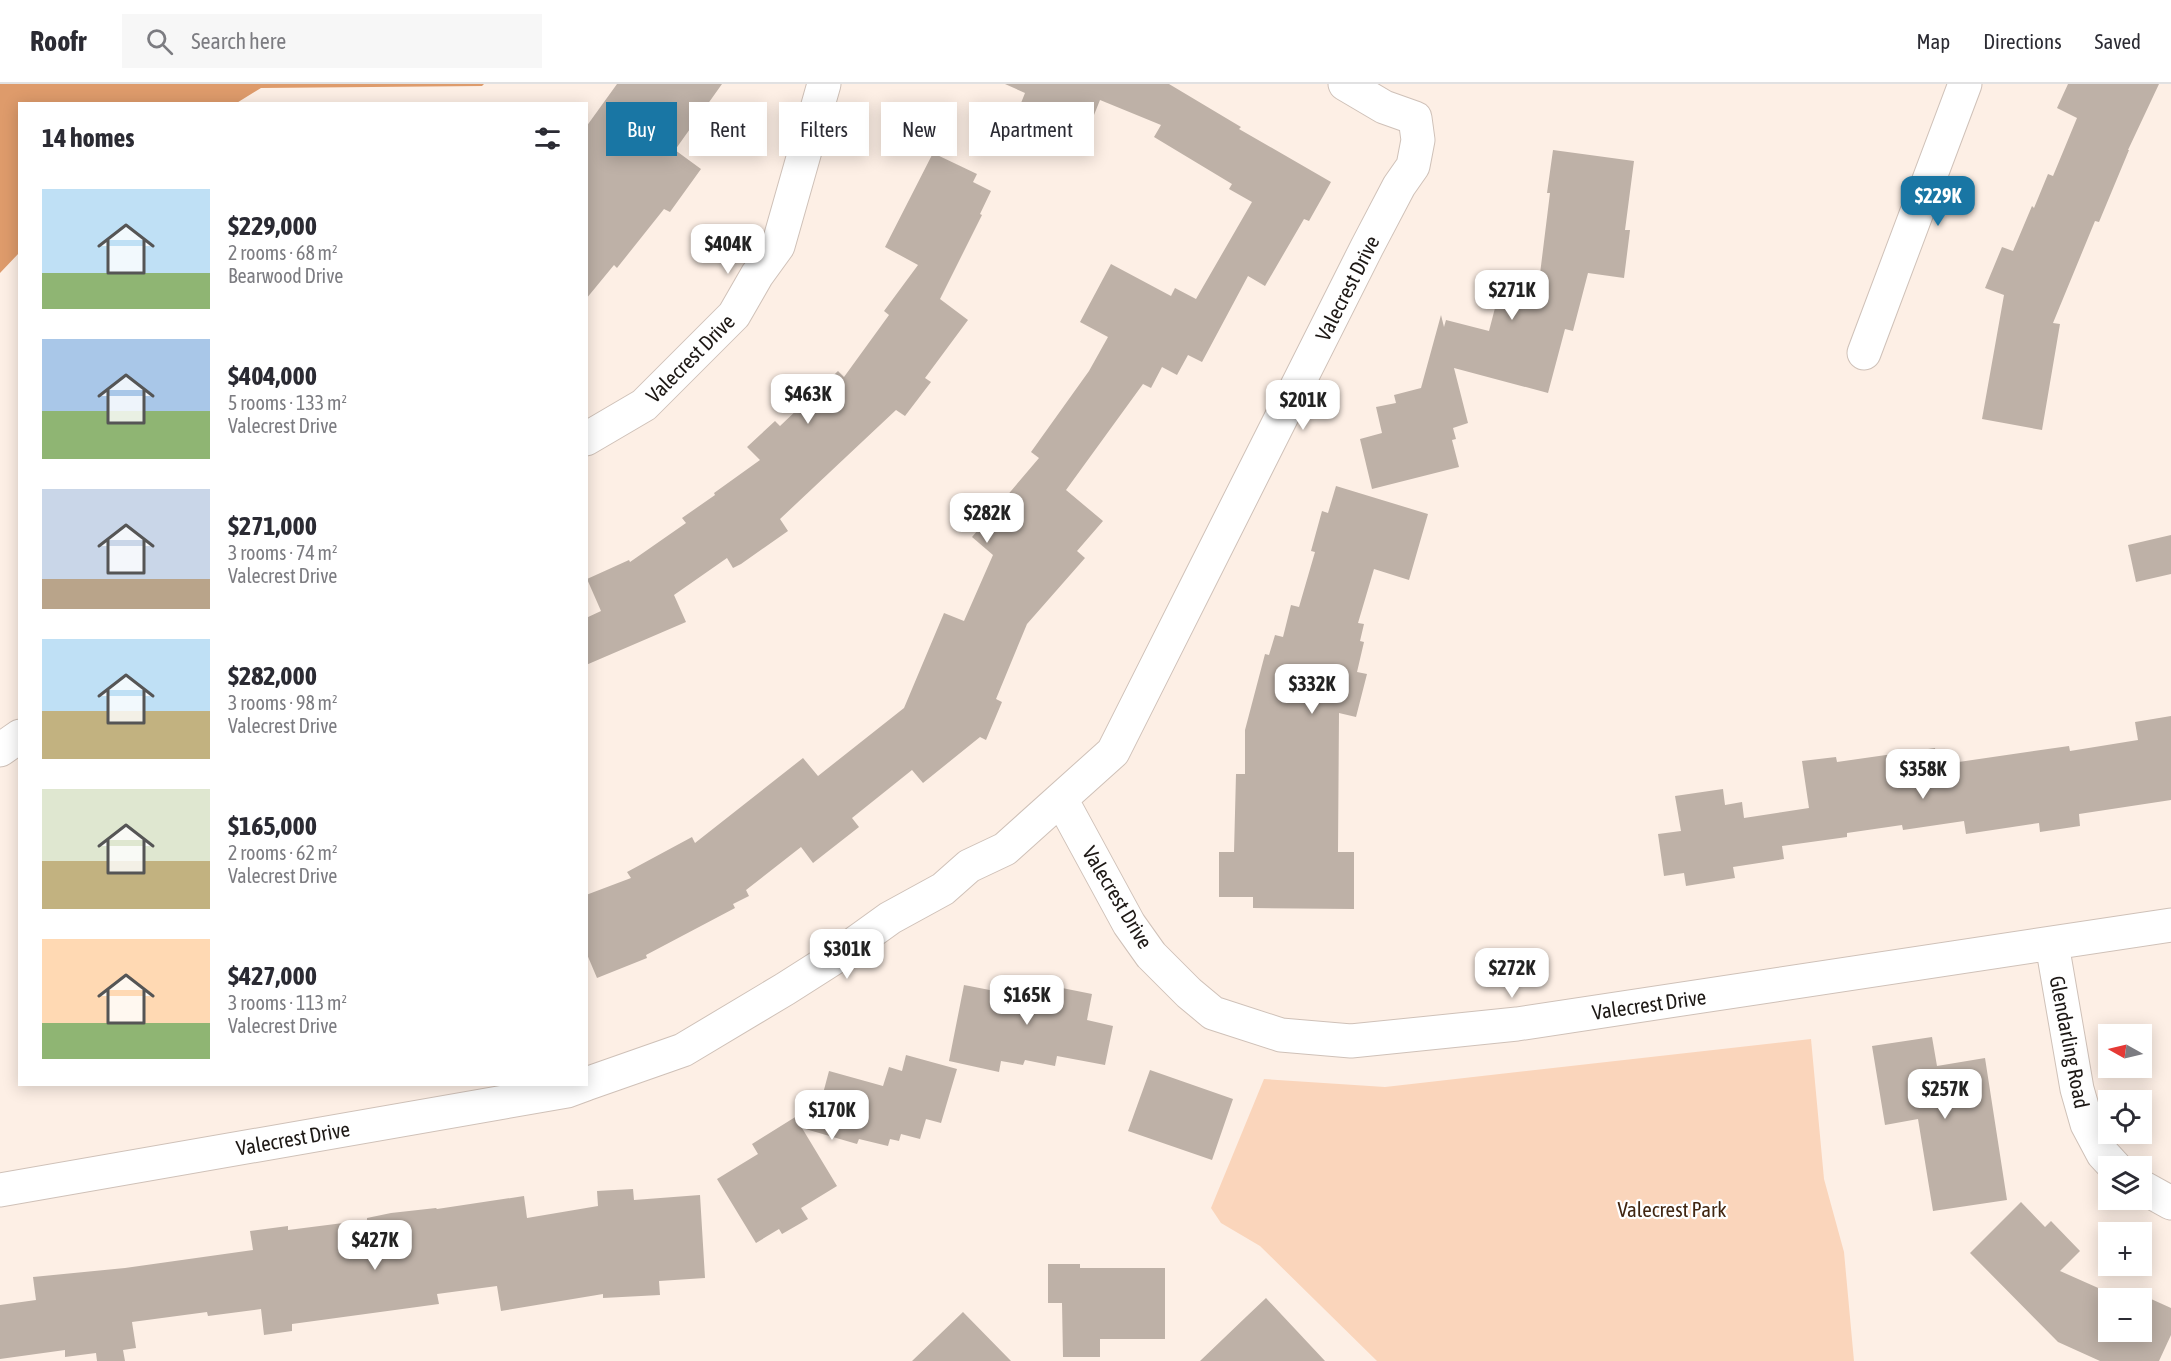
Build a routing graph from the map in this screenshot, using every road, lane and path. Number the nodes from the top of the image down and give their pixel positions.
1 (824, 84) edge
2 (1345, 84) edge
3 (1965, 84) edge
4 (1864, 353) dead end
5 (588, 438) edge
6 (18, 736) edge
7 (0, 750) edge
8 (1061, 799) junction
9 (2171, 925) edge
10 (2052, 944) junction
11 (588, 1083) edge
12 (581, 1086) edge
13 (2105, 1156) edge
14 (0, 1190) edge
15 (2152, 1193) edge
16 (2171, 1203) edge

1 - 5 street, Valecrest Drive
2 - 8 street, Valecrest Drive
3 - 4 street
6 - 7 street
8 - 10 street, Valecrest Drive
8 - 11 street, Valecrest Drive
9 - 10 street, Valecrest Drive
10 - 13 street, Glendarling Road
12 - 14 street, Valecrest Drive
15 - 16 street

